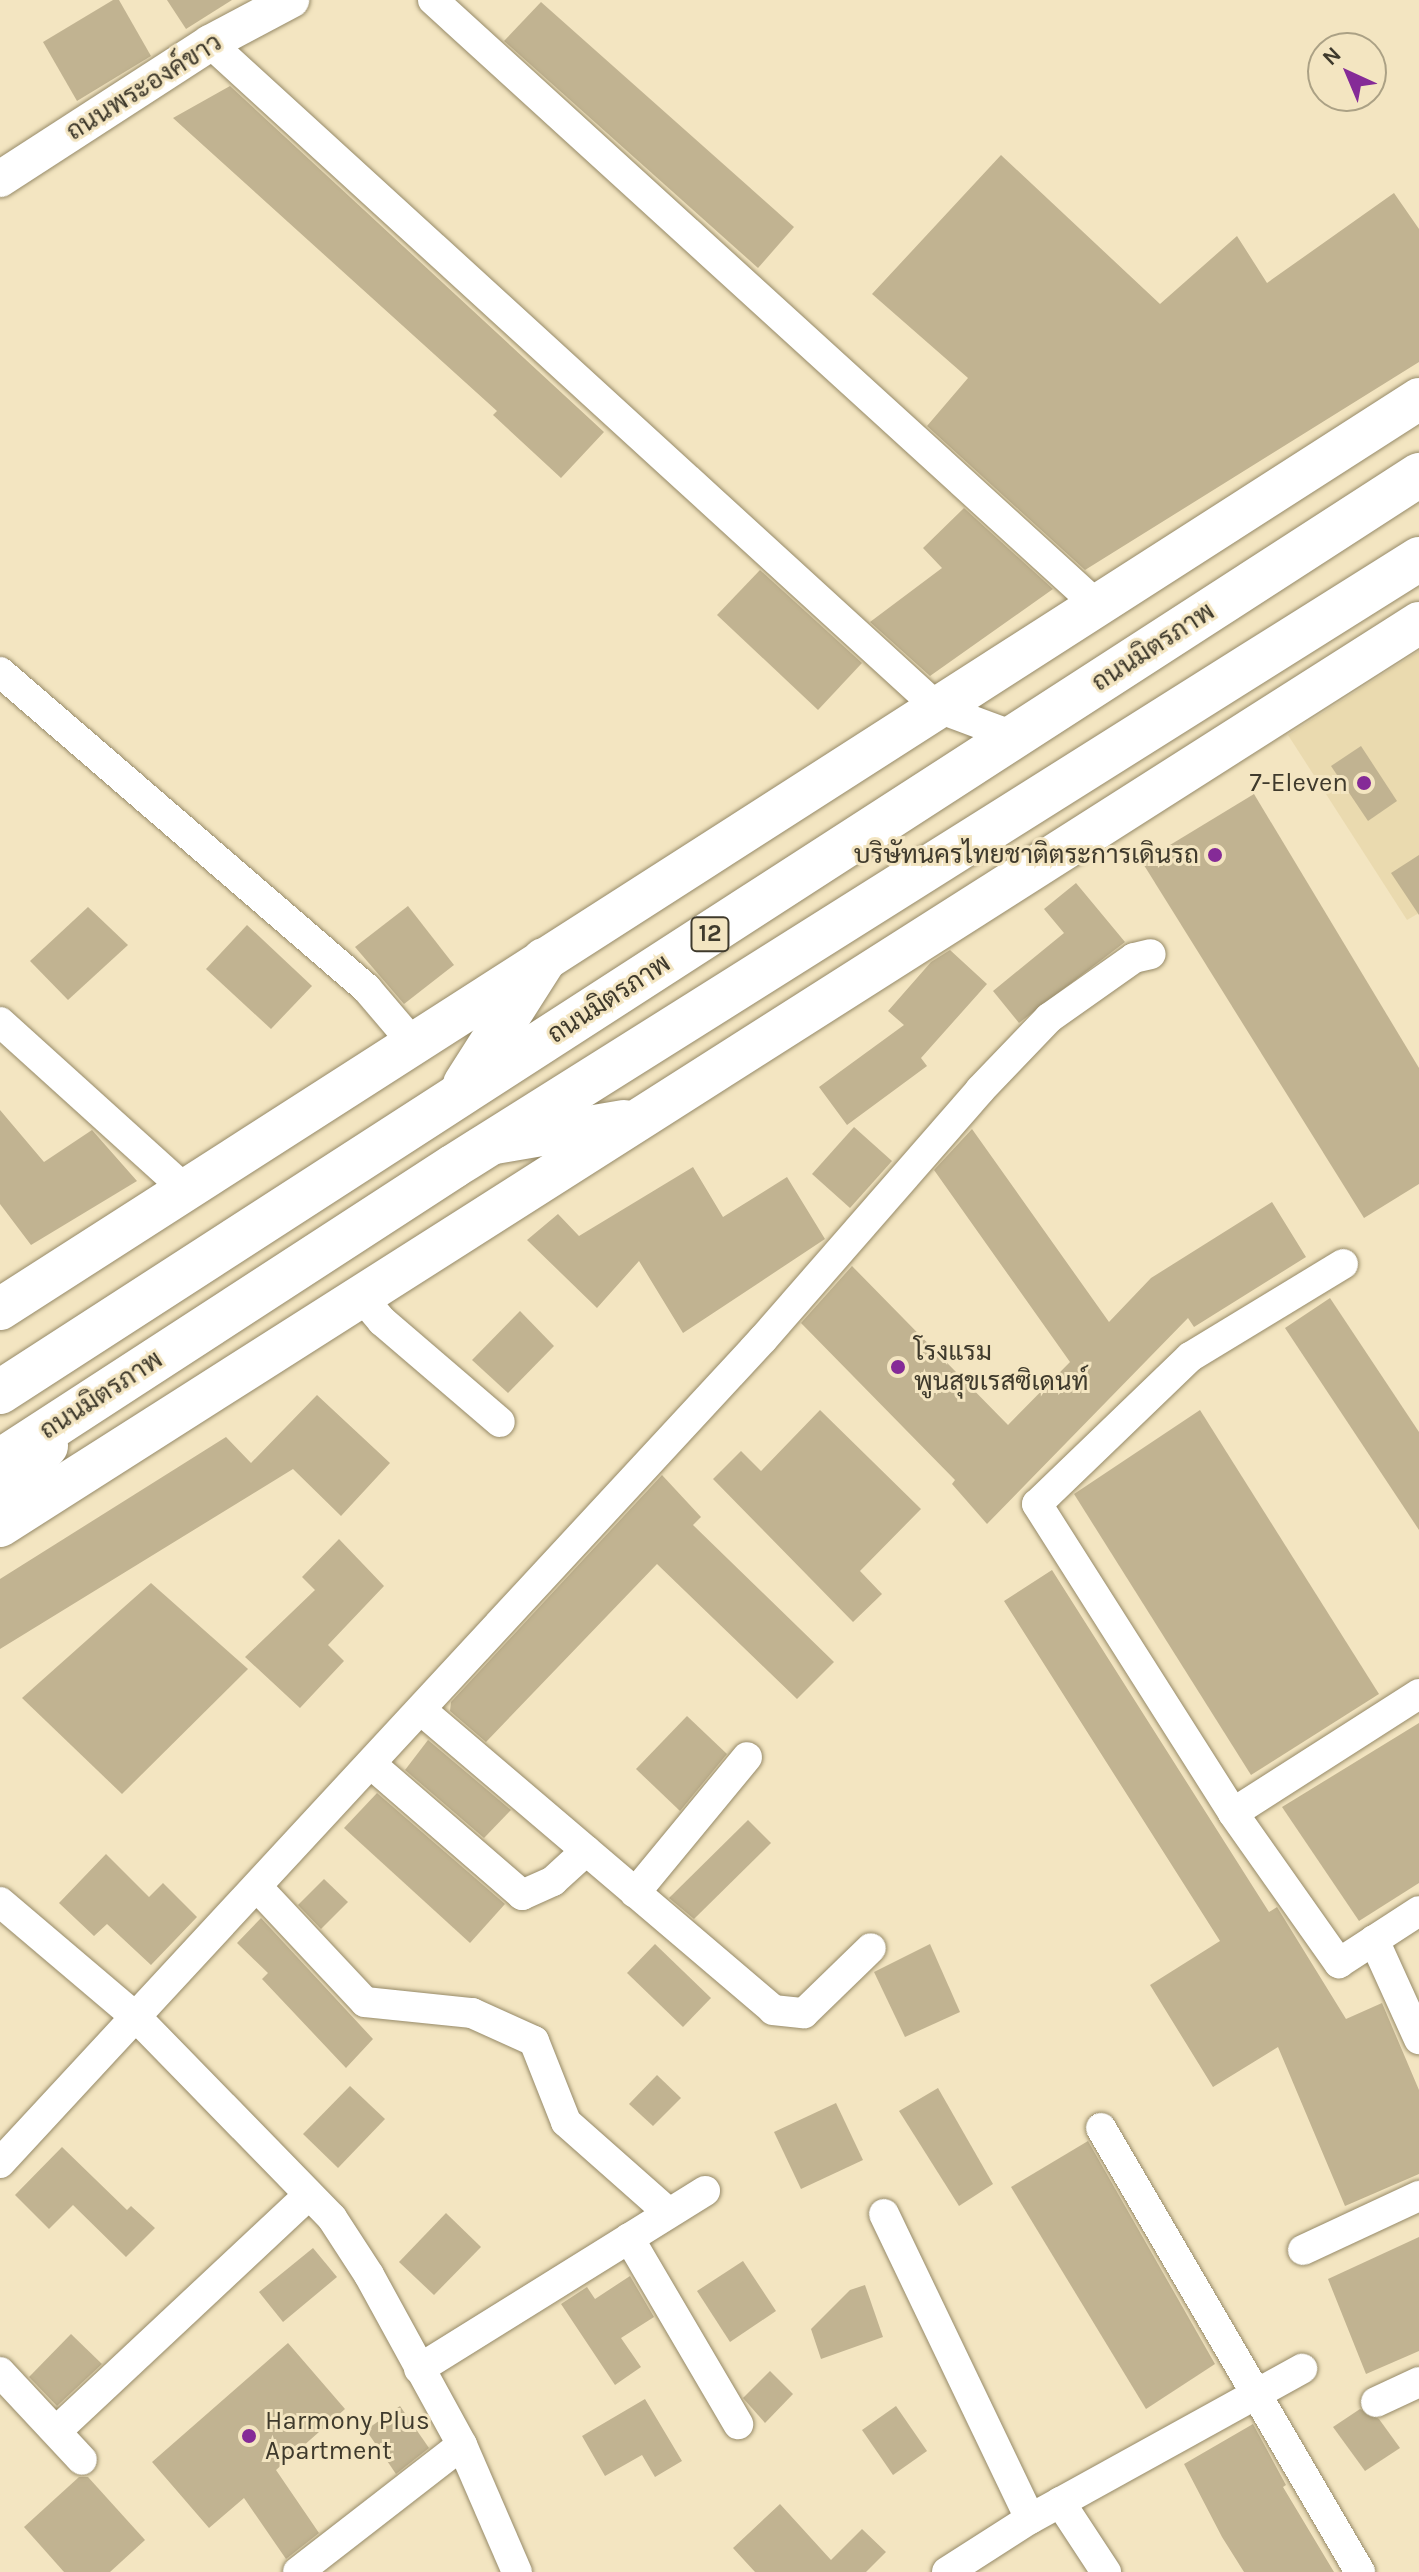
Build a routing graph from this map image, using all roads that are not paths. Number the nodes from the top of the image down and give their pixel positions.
1 (291, 0) edge
2 (433, 0) edge
3 (210, 43) junction
4 (0, 179) edge
5 (1419, 399) edge
6 (1419, 443) edge
7 (1404, 484) edge
8 (1419, 559) edge
9 (1097, 605) junction
10 (1419, 623) edge
11 (1171, 635) junction
12 (0, 672) edge
13 (1208, 693) junction
14 (938, 708) junction
15 (1016, 737) junction
16 (1050, 791) junction
17 (1151, 954) dead end
18 (544, 960) junction
19 (0, 1022) edge
20 (414, 1044) junction
21 (441, 1108) junction
22 (641, 1118) junction
23 (471, 1155) junction
24 (186, 1190) junction
25 (1343, 1264) dead end
26 (361, 1296) junction
27 (0, 1309) edge
28 (50, 1360) junction
29 (0, 1373) edge
30 (0, 1392) edge
31 (80, 1409) junction
32 (500, 1422) dead end
33 (0, 1461) edge
34 (0, 1496) edge
35 (0, 1526) edge
36 (1419, 1694) edge
37 (421, 1710) junction
38 (747, 1757) dead end
39 (371, 1764) junction
40 (1233, 1813) junction
41 (586, 1851) junction
42 (258, 1888) junction
43 (635, 1893) junction
44 (0, 1902) edge
45 (1419, 1911) edge
46 (1374, 1940) junction
47 (871, 1948) dead end
48 (137, 2018) junction
49 (1419, 2039) edge
50 (1101, 2128) dead end
51 (0, 2163) edge
52 (705, 2191) dead end
53 (309, 2195) junction
54 (1419, 2196) edge
55 (669, 2213) junction
56 (884, 2214) dead end
57 (629, 2238) junction
58 (1303, 2250) dead end
59 (419, 2369) junction
60 (1302, 2369) dead end
61 (0, 2372) edge
62 (1419, 2382) edge
63 (1256, 2394) junction
64 (1376, 2402) dead end
65 (65, 2423) dead end
66 (738, 2424) dead end
67 (462, 2445) junction
68 (82, 2460) dead end
69 (1060, 2502) junction
70 (1030, 2519) junction
71 (298, 2572) edge
72 (517, 2572) edge
73 (947, 2572) edge
74 (1106, 2572) edge
75 (1360, 2572) edge

1 - 3 street, ถนนพระองค์ขาว
2 - 9 street
3 - 4 street, ถนนพระองค์ขาว
3 - 14 street
5 - 9 main road
6 - 7 main road
7 - 11 main road, ถนนมิตรภาพ / 12
8 - 13 main road, ถนนมิตรภาพ / 12
9 - 14 main road
10 - 22 main road
11 - 13 main road
11 - 15 main road, ถนนมิตรภาพ / 12
12 - 20 street
13 - 16 main road, ถนนมิตรภาพ / 12
14 - 15 street
14 - 18 main road
15 - 16 main road
15 - 21 main road, ถนนมิตรภาพ / 12
16 - 23 main road, ถนนมิตรภาพ / 12
17 - 37 street
18 - 20 main road
18 - 21 main road
19 - 24 street
20 - 24 main road
21 - 23 main road
21 - 28 main road, ถนนมิตรภาพ / 12
22 - 23 main road
22 - 26 main road
23 - 31 main road, ถนนมิตรภาพ / 12
24 - 27 main road
25 - 40 street
26 - 32 street
26 - 35 main road
28 - 29 main road
28 - 30 main road, ถนนมิตรภาพ / 12
31 - 33 main road, ถนนมิตรภาพ / 12
31 - 34 main road
36 - 40 street
37 - 39 street
37 - 41 street
38 - 43 street
39 - 41 street
39 - 42 street
40 - 46 street
41 - 43 street
42 - 48 street
42 - 55 street
43 - 47 street
44 - 48 street
45 - 46 street
46 - 49 street
48 - 51 street
48 - 53 street
50 - 63 street
52 - 55 street
53 - 59 street
53 - 65 street
54 - 58 street
55 - 57 street
56 - 70 street
57 - 59 street
57 - 66 street
59 - 67 street
60 - 63 street
61 - 68 street
62 - 64 street
63 - 69 street
63 - 75 street
67 - 71 street
67 - 72 street
69 - 70 street
69 - 74 street
70 - 73 street

